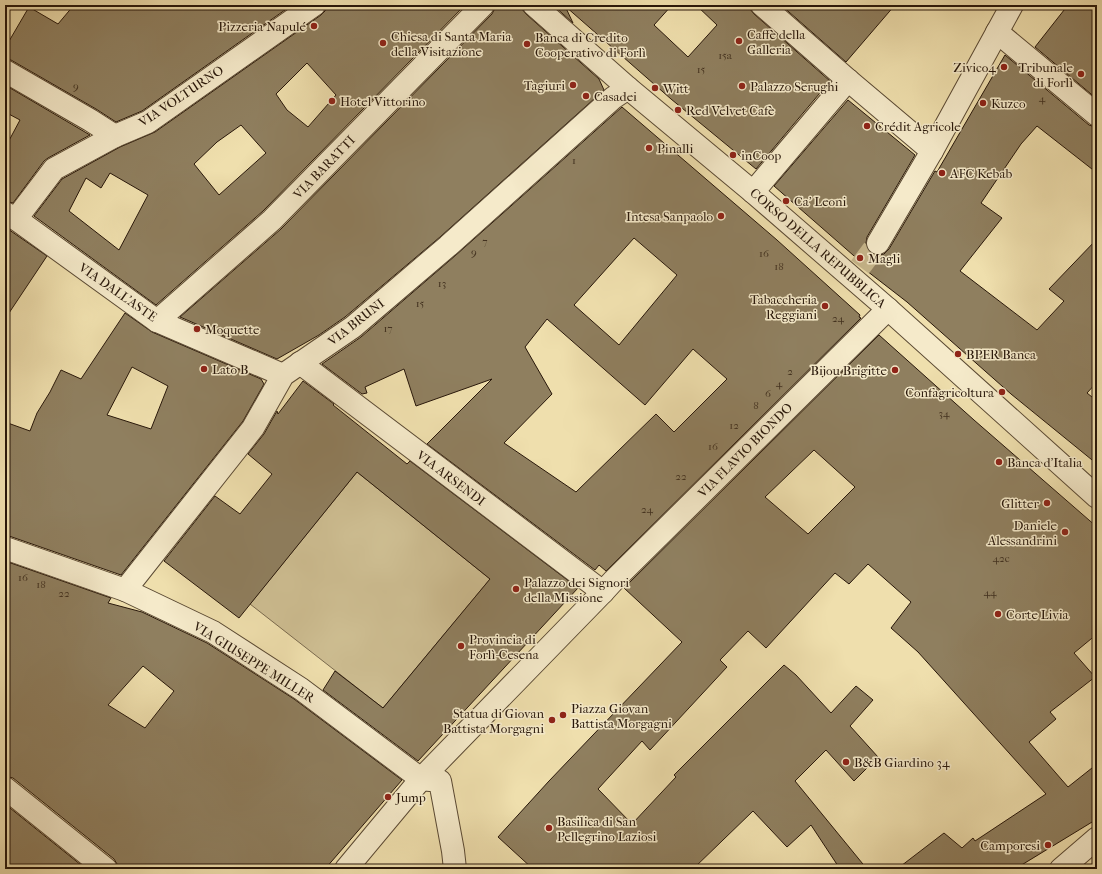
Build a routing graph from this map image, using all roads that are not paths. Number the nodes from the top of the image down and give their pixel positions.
1 (314, 5) edge
2 (483, 5) edge
3 (534, 5) edge
4 (762, 5) edge
5 (1012, 5) edge
6 (997, 32) junction
7 (5, 71) edge
8 (848, 80) junction
9 (628, 88) junction
10 (1097, 114) edge
11 (115, 136) junction
12 (932, 150) junction
13 (753, 192) junction
14 (11, 216) edge
15 (878, 243) tunnel mouth
16 (888, 309) junction
17 (157, 321) junction
18 (291, 369) junction
19 (1097, 497) edge
20 (5, 548) edge
21 (125, 590) junction
22 (603, 592) junction
23 (421, 779) junction
24 (5, 788) edge
25 (1097, 838) edge
26 (106, 869) edge
27 (346, 869) edge
28 (455, 869) edge
29 (1061, 869) edge

1 - 11 street, VIA VOLTURNO
2 - 17 street, VIA BARATTI
3 - 9 street, CORSO DELLA REPUBBLICA
4 - 8 street
5 - 6 street
6 - 10 street
6 - 12 street
7 - 11 street
8 - 12 street
8 - 13 street
9 - 13 street, CORSO DELLA REPUBBLICA
9 - 18 street, VIA BRUNI
11 - 14 street, VIA VOLTURNO
12 - 15 street
13 - 16 street, CORSO DELLA REPUBBLICA
14 - 17 street, VIA DALL'ASTE
16 - 19 street, CORSO DELLA REPUBBLICA
16 - 22 street, VIA FLAVIO BIONDO
17 - 18 street, VIA DALL'ASTE
18 - 21 street, VIA BRUNI
18 - 22 street, VIA ARSENDI
20 - 21 street, VIA GIUSEPPE MILLER
21 - 23 street, VIA GIUSEPPE MILLER
22 - 23 street
23 - 27 street
23 - 28 street
24 - 26 street
25 - 29 street

